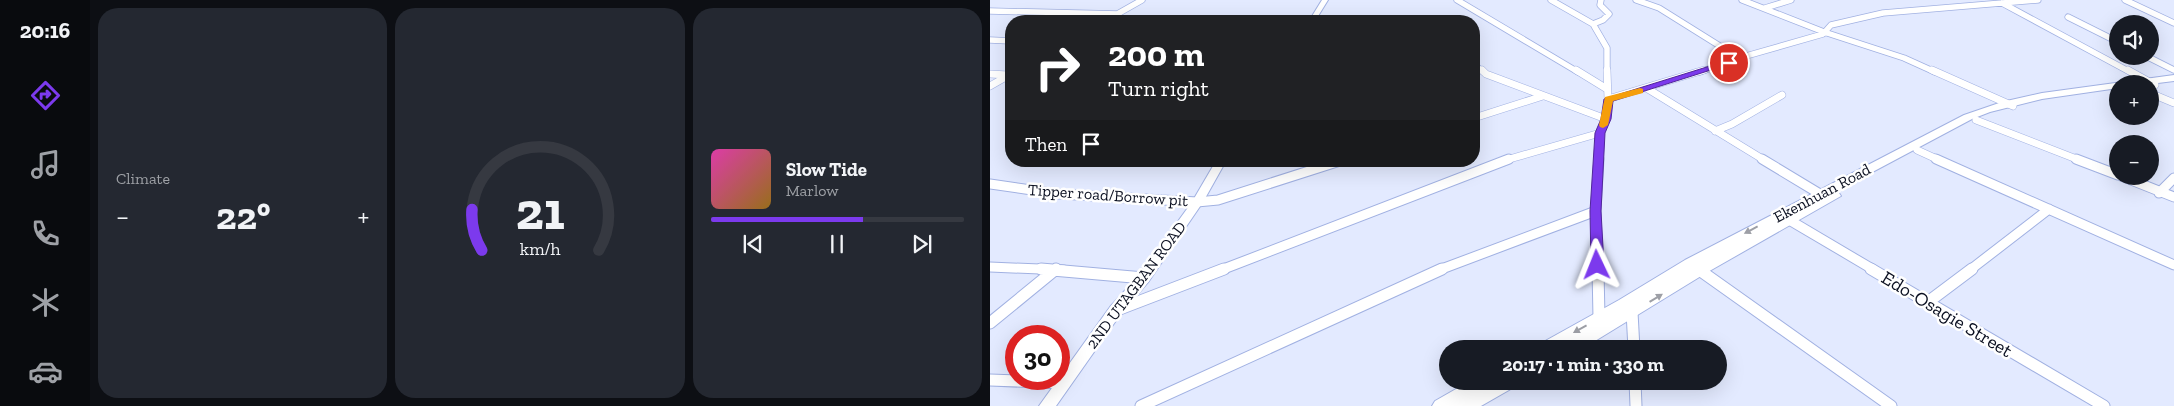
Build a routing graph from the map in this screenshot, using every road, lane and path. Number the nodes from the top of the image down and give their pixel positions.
1 (1142, 0) edge
2 (1324, 0) edge
3 (1457, 0) edge
4 (1551, 0) edge
5 (1601, 0) edge
6 (1636, 0) edge
7 (1742, 0) edge
8 (1790, 0) edge
9 (2038, 0) edge
10 (2125, 0) edge
11 (2000, 2) edge
12 (1765, 8) junction
13 (990, 11) edge
14 (1116, 15) joint
15 (1315, 15) edge
16 (2068, 17) dead end
17 (2174, 23) edge
18 (1593, 24) junction
19 (1824, 32) junction
20 (2109, 38) edge
21 (990, 40) edge
22 (1005, 40) edge
23 (1739, 58) junction
24 (2159, 62) edge
25 (1480, 70) edge
26 (2174, 70) edge
27 (990, 74) edge
28 (1005, 74) edge
29 (2130, 75) edge
30 (1005, 77) edge
31 (2174, 78) edge
32 (2159, 83) edge
33 (2174, 83) edge
34 (2159, 85) edge
35 (990, 86) edge
36 (2109, 86) edge
37 (1607, 89) junction
38 (1648, 89) junction
39 (2109, 91) edge
40 (2159, 92) edge
41 (1782, 95) dead end
42 (1543, 96) junction
43 (1608, 99) junction
44 (2174, 103) edge
45 (2009, 104) junction
46 (1480, 116) edge
47 (1606, 119) junction
48 (1976, 120) junction
49 (1715, 131) junction
50 (1600, 133) junction
51 (1917, 150) junction
52 (1217, 167) edge
53 (1321, 167) edge
54 (2109, 172) edge
55 (2174, 178) edge
56 (990, 184) edge
57 (2143, 185) edge
58 (2159, 193) dead end
59 (1820, 194) junction
60 (2174, 197) edge
61 (1197, 202) junction
62 (2049, 209) junction
63 (1596, 211) junction
64 (1790, 221) junction
65 (1690, 263) junction
66 (2174, 265) edge
67 (990, 267) edge
68 (1056, 269) junction
69 (1701, 270) junction
70 (1144, 278) junction
71 (1928, 302) junction
72 (1114, 311) junction
73 (1632, 312) junction
74 (1599, 318) junction
75 (990, 323) edge
76 (1560, 340) edge
77 (1584, 340) edge
78 (1634, 340) edge
79 (1070, 376) edge
80 (990, 380) edge
81 (1005, 381) edge
82 (1060, 390) edge
83 (1469, 390) edge
84 (1494, 390) edge
85 (1635, 390) edge
86 (1047, 406) edge
87 (1141, 406) edge
88 (1440, 406) edge
89 (1466, 406) edge
90 (1636, 406) edge
91 (1891, 406) edge
92 (2104, 406) edge

1 - 14 street
2 - 15 street
3 - 37 street
4 - 18 street
5 - 18 street
6 - 23 street
7 - 12 street
8 - 12 street
9 - 11 street
10 - 17 street
11 - 19 street
11 - 29 street
12 - 19 street
13 - 14 street
16 - 20 street
18 - 37 street
19 - 23 street
19 - 45 street
21 - 22 street
23 - 38 street
24 - 26 street
25 - 42 street
27 - 28 street
30 - 35 street
31 - 32 main road
33 - 34 main road
36 - 45 main road, Ekenhuan Road
37 - 43 street
38 - 43 street
38 - 49 street
39 - 45 main road, Ekenhuan Road
40 - 44 street
41 - 49 street
42 - 46 street
42 - 47 street
43 - 47 street
45 - 48 main road, Ekenhuan Road
45 - 59 main road, Ekenhuan Road
47 - 50 street
48 - 51 main road, Ekenhuan Road
48 - 54 street
49 - 59 street
50 - 63 street
50 - 72 street
51 - 62 street
51 - 64 main road, Ekenhuan Road
52 - 61 street, 2ND UTAGBAN ROAD
53 - 61 street, Tipper road/Borrow pit
55 - 58 street
56 - 61 street, Tipper road/Borrow pit
57 - 60 street
59 -> 65 main road, Ekenhuan Road
61 - 70 street, 2ND UTAGBAN ROAD
62 - 66 street
62 - 71 street
63 - 74 street
63 - 87 street
64 - 69 main road, Ekenhuan Road
64 - 71 street, Edo-Osagie Street
65 - 69 street
65 - 74 main road, Ekenhuan Road
67 - 68 street
68 - 70 street
68 - 75 street
73 -> 69 main road, Ekenhuan Road
69 - 91 street
70 - 72 street, 2ND UTAGBAN ROAD
71 - 92 street, Edo-Osagie Street
72 - 79 street, 2ND UTAGBAN ROAD
73 - 77 main road, Ekenhuan Road
73 - 78 street
74 -> 76 main road, Ekenhuan Road
80 - 81 street
82 - 86 street, 2ND UTAGBAN ROAD
83 - 88 main road
84 - 89 main road
85 - 90 street

